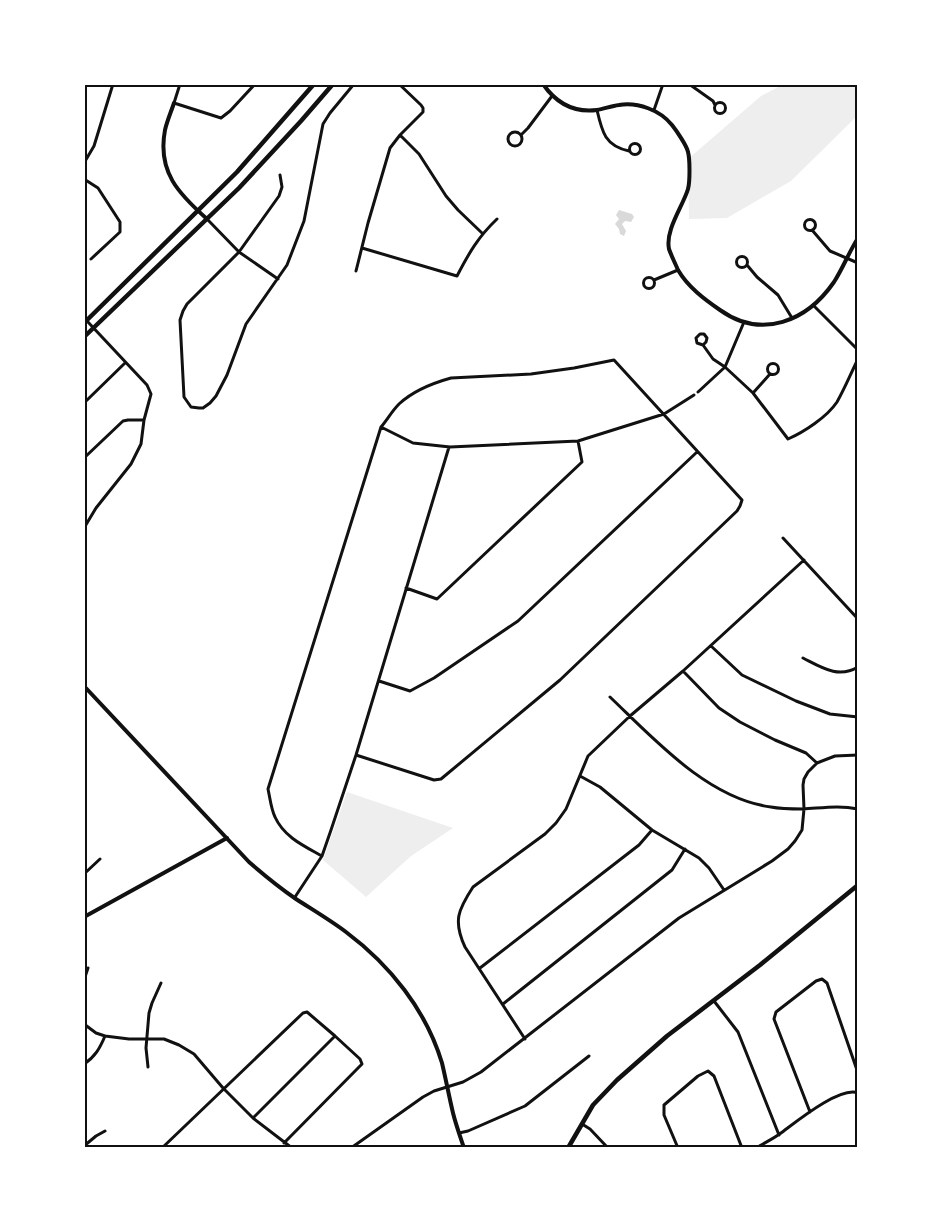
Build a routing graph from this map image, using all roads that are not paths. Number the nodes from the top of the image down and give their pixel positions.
1 (113, 84) edge
2 (180, 84) edge
3 (255, 84) edge
4 (314, 84) edge
5 (333, 84) edge
6 (354, 84) edge
7 (399, 84) edge
8 (543, 84) edge
9 (663, 84) edge
10 (689, 84) edge
11 (552, 96) junction
12 (174, 103) junction
13 (715, 105) dead end
14 (597, 110) junction
15 (654, 110) junction
16 (400, 135) junction
17 (521, 135) junction
18 (629, 151) dead end
19 (84, 163) edge
20 (280, 175) dead end
21 (84, 179) edge
22 (197, 210) junction
23 (207, 219) junction
24 (497, 219) dead end
25 (812, 230) dead end
26 (482, 233) junction
27 (858, 238) edge
28 (362, 248) junction
29 (239, 252) junction
30 (847, 258) junction
31 (91, 259) dead end
32 (858, 263) edge
33 (747, 265) dead end
34 (678, 270) junction
35 (356, 271) dead end
36 (278, 279) junction
37 (654, 279) dead end
38 (813, 305) junction
39 (792, 320) junction
40 (85, 321) edge
41 (744, 322) junction
42 (93, 328) junction
43 (84, 337) edge
44 (703, 345) dead end
45 (858, 350) edge
46 (858, 359) edge
47 (125, 363) junction
48 (725, 367) junction
49 (770, 374) dead end
50 (698, 392) dead end
51 (753, 393) junction
52 (694, 395) dead end
53 (84, 403) edge
54 (664, 414) junction
55 (144, 420) junction
56 (381, 428) junction
57 (578, 441) junction
58 (449, 447) junction
59 (697, 452) junction
60 (84, 458) edge
61 (84, 528) edge
62 (783, 538) dead end
63 (804, 560) junction
64 (406, 588) junction
65 (858, 619) edge
66 (711, 646) junction
67 (803, 657) dead end
68 (858, 667) edge
69 (683, 671) junction
70 (379, 681) junction
71 (84, 686) edge
72 (610, 697) dead end
73 (630, 716) junction
74 (858, 717) edge
75 (356, 755) junction
76 (858, 755) edge
77 (817, 763) junction
78 (580, 776) junction
79 (804, 809) junction
80 (858, 809) edge
81 (652, 830) junction
82 (227, 838) junction
83 (685, 849) junction
84 (322, 856) junction
85 (100, 859) dead end
86 (84, 874) edge
87 (858, 885) edge
88 (724, 890) junction
89 (294, 898) junction
90 (84, 917) edge
91 (88, 968) dead end
92 (479, 968) junction
93 (84, 980) edge
94 (161, 983) dead end
95 (714, 1001) junction
96 (503, 1004) junction
97 (84, 1024) edge
98 (105, 1036) junction
99 (336, 1036) junction
100 (148, 1038) junction
101 (525, 1038) junction
102 (589, 1056) dead end
103 (84, 1064) edge
104 (148, 1067) dead end
105 (858, 1073) edge
106 (447, 1087) junction
107 (224, 1088) junction
108 (858, 1093) edge
109 (810, 1112) junction
110 (253, 1118) junction
111 (582, 1124) junction
112 (105, 1131) dead end
113 (459, 1133) junction
114 (778, 1135) junction
115 (285, 1143) junction
116 (84, 1146) edge
117 (162, 1148) edge
118 (292, 1148) edge
119 (351, 1148) edge
120 (464, 1148) edge
121 (568, 1148) edge
122 (608, 1148) edge
123 (678, 1148) edge
124 (742, 1148) edge
125 (756, 1148) edge

1 - 19 street
2 - 12 street
3 - 12 street
4 - 22 main road
5 - 23 main road
6 - 36 street
7 - 16 street
8 - 11 street
9 - 15 street
10 - 13 street
11 - 14 street
11 - 17 street
12 - 22 street
14 - 15 street
14 - 18 street
15 - 34 street
16 - 26 street
16 - 28 street
17 - 17 street
20 - 29 street
21 - 31 street
22 - 23 street
22 - 40 main road
23 - 29 street
23 - 42 main road
24 - 26 street
25 - 30 street
26 - 28 street
27 - 30 street
28 - 35 street
29 - 36 street
29 - 36 street
30 - 32 street
30 - 38 street
33 - 39 street
34 - 37 street
34 - 41 street
38 - 39 street
38 - 45 street
39 - 41 street
40 - 42 street
41 - 48 street
42 - 43 main road
42 - 47 street
44 - 48 street
46 - 51 street
47 - 53 street
47 - 55 street
48 - 50 street
48 - 51 street
49 - 51 street
52 - 54 street
54 - 56 street
54 - 57 street
54 - 59 street
55 - 60 street
55 - 61 street
56 - 58 street
56 - 84 street
57 - 58 street
57 - 64 street
58 - 64 street
59 - 70 street
59 - 75 street
62 - 63 street
63 - 65 street
63 - 66 street
64 - 70 street
66 - 69 street
66 - 74 street
67 - 68 street
69 - 73 street
69 - 77 street
70 - 75 street
71 - 82 street
72 - 73 street
73 - 78 street
73 - 79 street
75 - 84 street
76 - 77 street
77 - 79 street
78 - 81 street
78 - 92 street
79 - 80 street
79 - 88 street
81 - 83 street
81 - 92 street
82 - 89 street
82 - 90 street
83 - 88 street
83 - 96 street
84 - 89 street
85 - 86 street
87 - 95 main road
88 - 101 street
89 - 106 street
91 - 93 street
92 - 96 street
94 - 100 street
95 - 111 main road
95 - 114 street
96 - 101 street
97 - 98 street
98 - 100 street
98 - 103 street
99 - 107 street
99 - 110 street
99 - 115 street
100 - 104 street
100 - 107 street
101 - 106 street
102 - 113 street
105 - 109 street
106 - 113 street
106 - 119 street
107 - 110 street
107 - 117 street
108 - 109 street
109 - 114 street
110 - 115 street
111 - 121 main road
111 - 122 street
112 - 116 street
113 - 120 street
114 - 125 street
115 - 118 street
123 - 124 street

